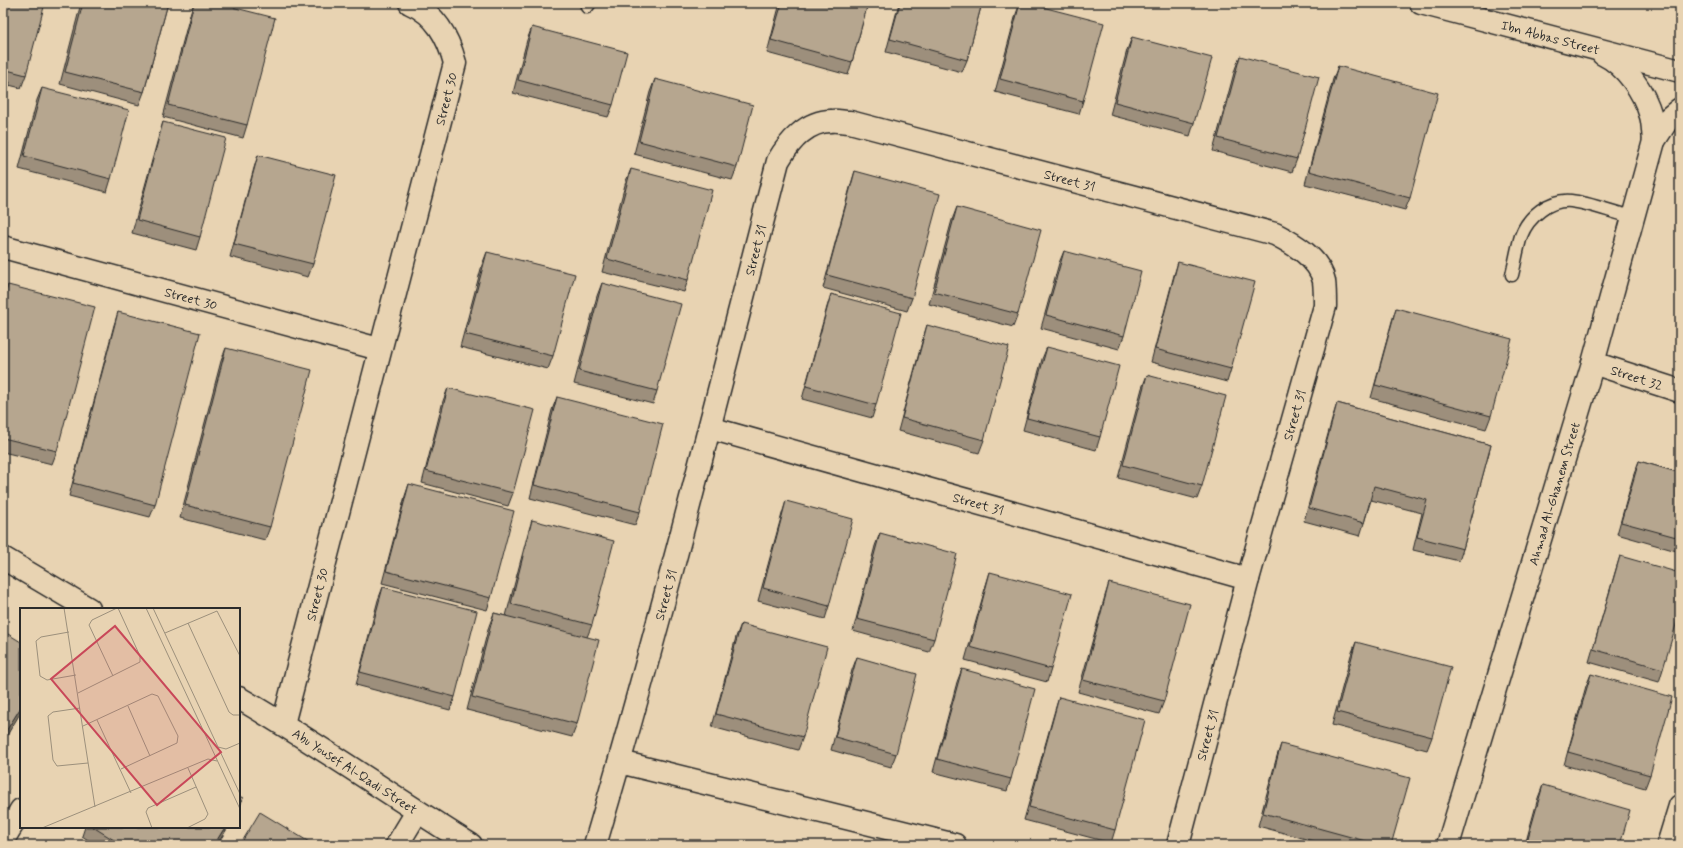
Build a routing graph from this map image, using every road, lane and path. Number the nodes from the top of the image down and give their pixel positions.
1 (410, 3) edge
2 (1421, 3) edge
3 (1585, 46) junction
4 (1680, 71) edge
5 (1680, 109) edge
6 (1654, 141) junction
7 (1633, 217) junction
8 (3, 247) edge
9 (1512, 276) dead end
10 (380, 349) junction
11 (1593, 363) junction
12 (1680, 391) edge
13 (710, 428) junction
14 (3, 558) edge
15 (1248, 579) junction
16 (87, 608) edge
17 (240, 699) edge
18 (283, 724) junction
19 (620, 762) junction
20 (1680, 806) edge
21 (20, 812) edge
22 (417, 812) junction
23 (3, 840) edge
24 (397, 845) edge
25 (471, 845) edge
26 (595, 845) edge
27 (955, 845) edge
28 (1178, 845) edge
29 (1448, 845) edge
30 (1668, 845) edge

1 - 10 street, Street 30
2 - 3 street, Ibn Abbas Street
3 - 4 street, Ibn Abbas Street
3 - 6 street, Ahmad Al-Ghanem Street
5 - 6 street, Ahmad Al-Ghanem Street
6 - 7 street, Ahmad Al-Ghanem Street
7 - 9 lane
7 - 11 street, Ahmad Al-Ghanem Street
8 - 10 street, Street 30
10 - 18 street, Street 30
11 - 12 street, Street 32
11 - 29 street, Ahmad Al-Ghanem Street
13 - 15 street, Street 31
13 - 15 street, Street 31
13 - 19 street, Street 31
14 - 16 street
15 - 28 street, Street 31
17 - 18 street, Abu Yousef Al-Qadi Street
18 - 22 street, Abu Yousef Al-Qadi Street
19 - 26 street, Street 31
19 - 27 street
20 - 30 street
21 - 23 street
22 - 24 street
22 - 25 street, Abu Yousef Al-Qadi Street

